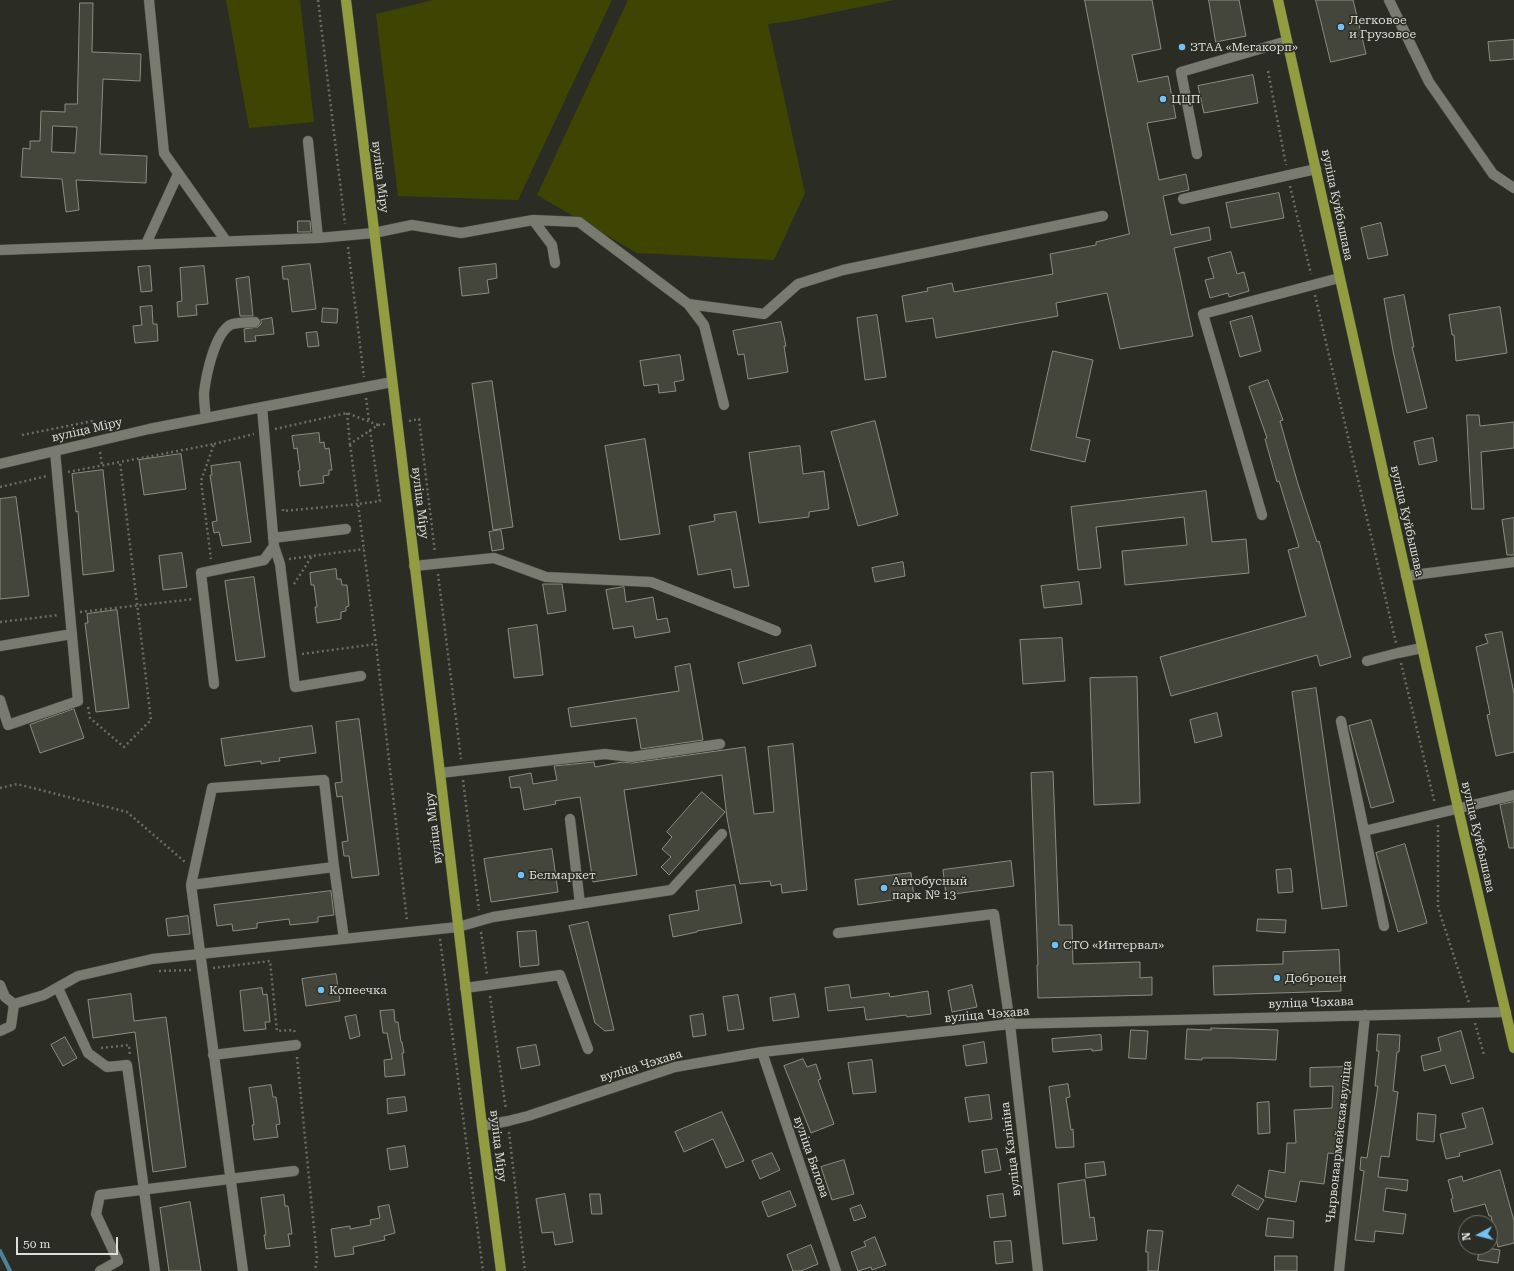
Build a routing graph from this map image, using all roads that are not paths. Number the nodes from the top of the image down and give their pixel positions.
1 (149, 0) edge
2 (346, 0) edge
3 (1278, 0) edge
4 (1389, 0) edge
5 (1287, 41) junction
6 (308, 141) dead end
7 (1197, 154) dead end
8 (1316, 169) junction
9 (178, 174) junction
10 (1514, 188) edge
11 (1183, 199) dead end
12 (1103, 216) dead end
13 (533, 220) junction
14 (374, 233) junction
15 (318, 238) junction
16 (226, 241) junction
17 (146, 244) junction
18 (0, 250) edge
19 (555, 263) dead end
20 (1339, 278) junction
21 (688, 304) junction
22 (255, 322) dead end
23 (392, 382) junction
24 (724, 405) dead end
25 (262, 407) junction
26 (206, 418) junction
27 (55, 451) junction
28 (0, 464) edge
29 (1262, 515) dead end
30 (346, 529) dead end
31 (273, 542) junction
32 (1514, 562) edge
33 (414, 566) junction
34 (1406, 576) junction
35 (776, 631) dead end
36 (72, 634) junction
37 (0, 646) edge
38 (1422, 648) junction
39 (1367, 661) dead end
40 (361, 676) dead end
41 (214, 684) dead end
42 (0, 700) edge
43 (1341, 721) dead end
44 (720, 744) dead end
45 (440, 773) junction
46 (1514, 796) edge
47 (1458, 808) junction
48 (570, 819) dead end
49 (1364, 831) junction
50 (722, 834) dead end
51 (334, 867) junction
52 (191, 885) junction
53 (580, 904) junction
54 (1384, 926) dead end
55 (458, 927) junction
56 (838, 933) dead end
57 (344, 939) junction
58 (199, 954) junction
59 (0, 985) edge
60 (58, 988) junction
61 (465, 988) junction
62 (14, 1004) junction
63 (1506, 1012) junction
64 (1365, 1015) junction
65 (1010, 1024) junction
66 (0, 1031) edge
67 (296, 1045) dead end
68 (1514, 1048) edge
69 (588, 1049) dead end
70 (762, 1052) junction
71 (213, 1055) junction
72 (482, 1126) junction
73 (294, 1171) dead end
74 (230, 1178) junction
75 (144, 1190) junction
76 (100, 1271) edge
77 (155, 1271) edge
78 (243, 1271) edge
79 (501, 1271) edge
80 (836, 1271) edge
81 (1038, 1271) edge
82 (1339, 1271) edge

1 - 9 street
2 - 14 main road, вуліца Міру
3 - 5 main road, вуліца Куйбышава
4 - 10 street
5 - 7 street
5 - 8 main road, вуліца Куйбышава
6 - 15 street
8 - 11 street
8 - 20 main road, вуліца Куйбышава
9 - 16 street
9 - 17 street
12 - 21 street
13 - 14 street
13 - 19 street
13 - 21 street
14 - 15 street
14 - 23 main road, вуліца Міру
15 - 16 street
16 - 17 street
17 - 18 street
20 - 29 street
20 - 34 main road, вуліца Куйбышава
21 - 24 street
22 - 26 street
23 - 25 street, вуліца Міру
23 - 33 main road, вуліца Міру
25 - 26 street, вуліца Міру
25 - 31 street
26 - 27 street, вуліца Міру
27 - 28 street, вуліца Міру
27 - 36 street
30 - 31 street
31 - 40 street
31 - 41 street
32 - 34 street
33 - 35 street
33 - 45 main road, вуліца Міру
34 - 38 main road, вуліца Куйбышава
36 - 37 street
36 - 42 street
38 - 39 street
38 - 47 main road, вуліца Куйбышава
43 - 49 street
44 - 45 street
45 - 55 main road, вуліца Міру
46 - 47 street
47 - 49 street
47 - 63 main road, вуліца Куйбышава
48 - 53 street
49 - 54 street
50 - 53 street
51 - 52 street
51 - 52 street
51 - 57 street
52 - 58 street
53 - 55 street
55 - 57 street
55 - 61 main road, вуліца Міру
56 - 65 street, вуліца Калініна
57 - 58 street
58 - 60 street
58 - 71 street
59 - 62 street
60 - 62 street
60 - 75 street
61 - 69 street
61 - 72 main road, вуліца Міру
62 - 66 street
63 - 64 street, вуліца Чэхава
63 - 68 main road, вуліца Куйбышава
64 - 65 street, вуліца Чэхава
64 - 82 street, Чырвонаармейская вуліца
65 - 70 street, вуліца Чэхава
65 - 81 street, вуліца Калініна
67 - 71 street
70 - 72 street, вуліца Чэхава
70 - 80 street, вуліца Бялова
71 - 74 street
72 - 79 main road, вуліца Міру
73 - 74 street
74 - 75 street
74 - 78 street
75 - 76 street
75 - 77 street

